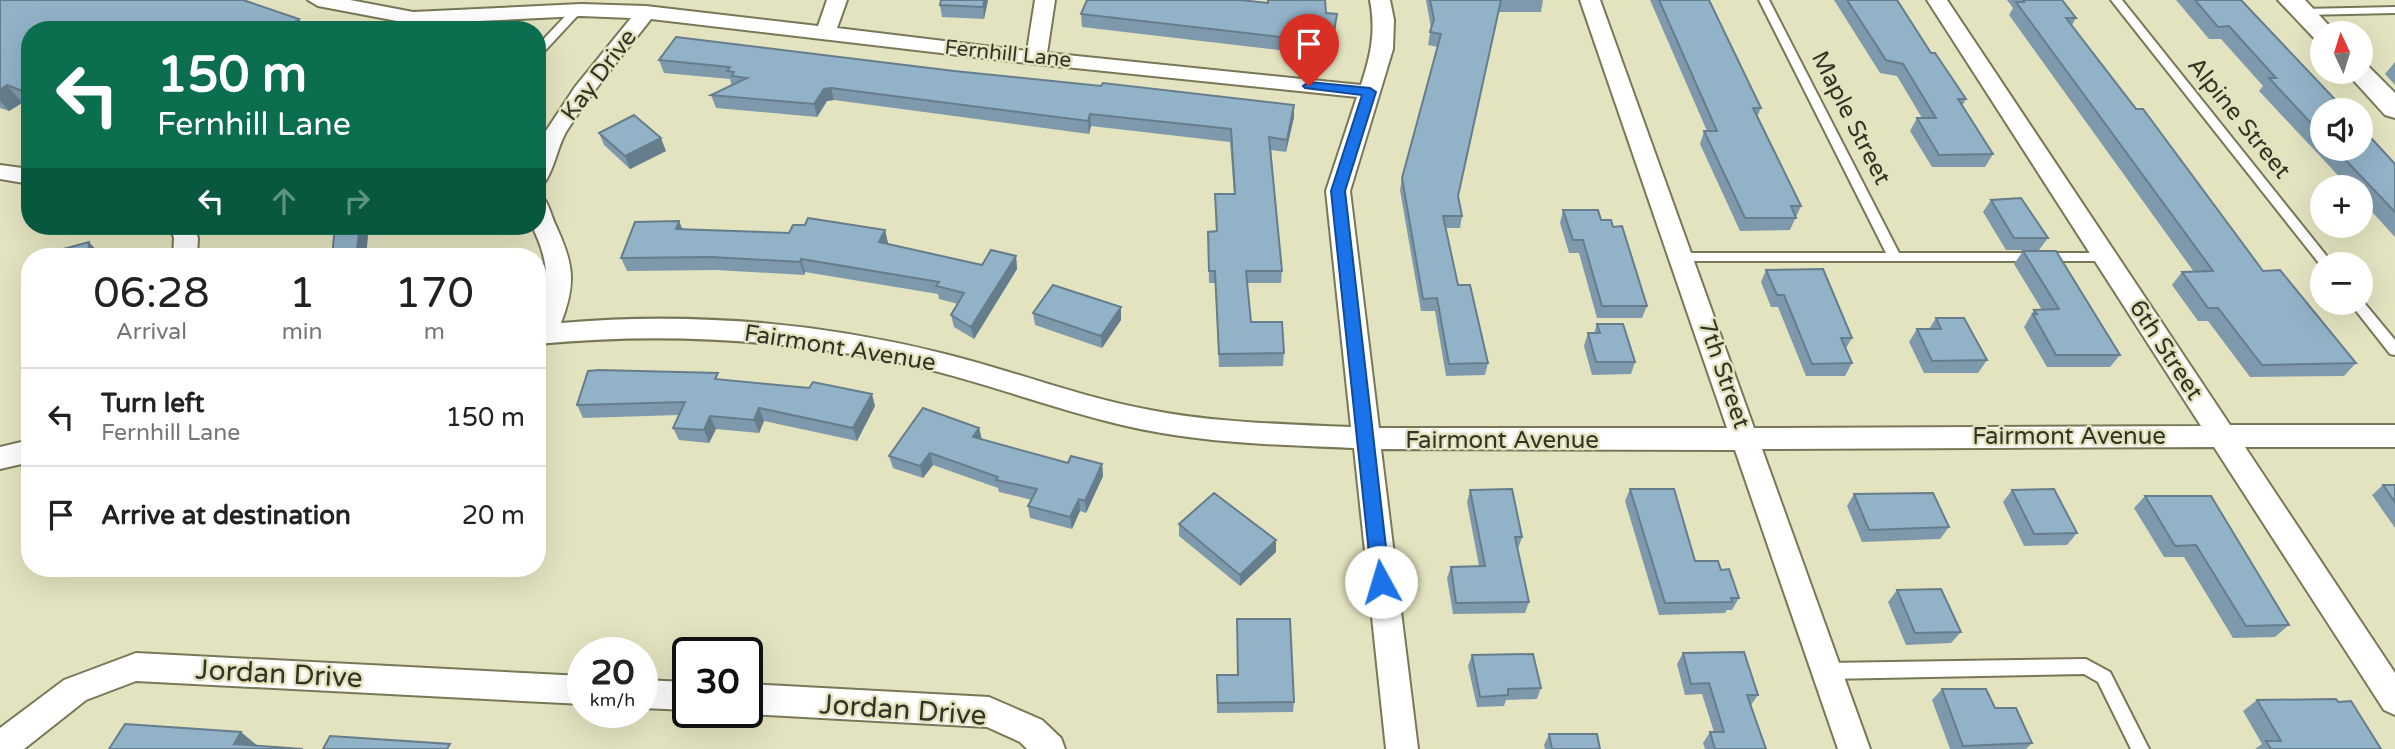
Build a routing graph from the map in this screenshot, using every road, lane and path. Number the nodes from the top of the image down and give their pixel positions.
1 (318, 0) edge
2 (837, 0) edge
3 (1045, 0) edge
4 (1380, 0) edge
5 (1590, 0) edge
6 (1764, 0) edge
7 (1937, 0) edge
8 (2116, 0) edge
9 (606, 5) edge
10 (2297, 6) edge
11 (576, 10) junction
12 (2395, 10) edge
13 (646, 12) junction
14 (395, 21) edge
15 (485, 21) edge
16 (2311, 21) edge
17 (825, 34) junction
18 (546, 43) edge
19 (1036, 58) junction
20 (2371, 84) edge
21 (1370, 92) junction
22 (2395, 109) edge
23 (546, 150) edge
24 (0, 172) edge
25 (21, 176) edge
26 (546, 228) edge
27 (2317, 252) edge
28 (1683, 258) junction
29 (1895, 258) junction
30 (2106, 258) junction
31 (2367, 315) edge
32 (546, 326) edge
33 (546, 335) edge
34 (2395, 350) edge
35 (2222, 436) junction
36 (2395, 436) edge
37 (1746, 438) junction
38 (1366, 439) junction
39 (21, 453) edge
40 (0, 458) edge
41 (1827, 671) junction
42 (567, 689) edge
43 (763, 700) edge
44 (2395, 700) edge
45 (0, 748) edge
46 (1049, 749) edge
47 (1402, 749) edge
48 (1854, 749) edge
49 (2140, 749) edge

1 - 14 street, Fernhill Lane
2 - 17 street
3 - 19 street
4 - 21 street
5 - 28 street, 7th Street
6 - 29 lane, Maple Street
7 - 30 street, 6th Street
8 - 27 lane, Alpine Street
9 - 11 street, Fernhill Lane
9 - 13 street, Fernhill Lane
10 - 12 lane
10 - 16 street
11 - 15 street, Fernhill Lane
11 - 18 lane
13 - 17 street, Fernhill Lane
13 - 23 street, Kay Drive
17 - 19 street, Fernhill Lane
19 - 21 street, Fernhill Lane
20 - 22 street
21 - 38 street
24 - 25 street
26 - 32 street
28 - 29 lane
28 - 37 street, 7th Street
29 - 30 lane
30 - 35 street, 6th Street
31 - 34 lane
33 - 38 street, Fairmont Avenue
35 - 36 street, Fairmont Avenue
35 - 37 street, Fairmont Avenue
35 - 44 street, 6th Street
37 - 38 street, Fairmont Avenue
37 - 41 street, 7th Street
38 - 47 street
39 - 40 street
41 - 48 street, 7th Street
41 - 49 lane
42 - 45 street, Jordan Drive
43 - 46 street, Jordan Drive

